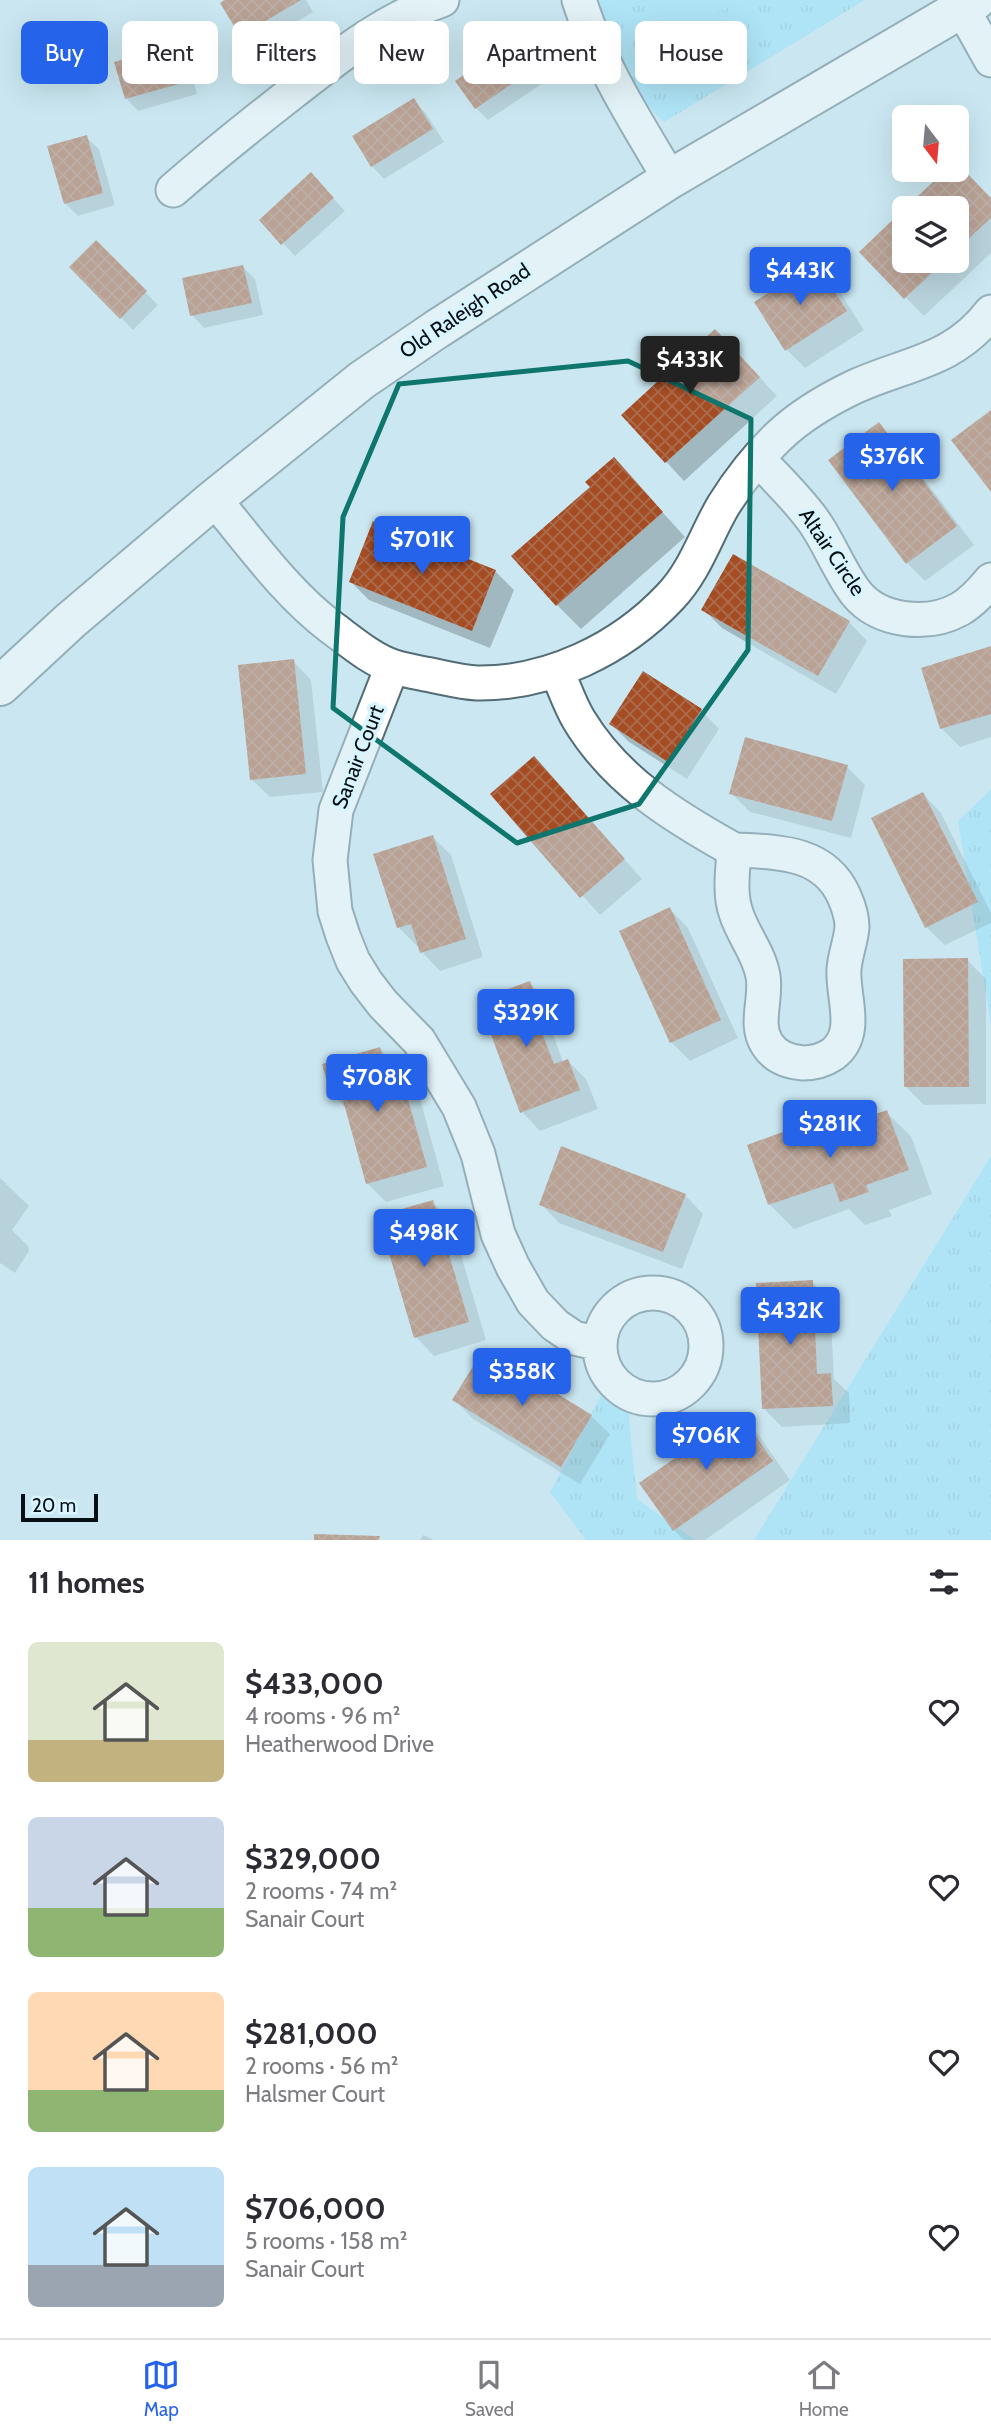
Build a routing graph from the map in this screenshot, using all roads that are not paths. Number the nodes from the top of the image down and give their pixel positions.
1 (442, 0) edge
2 (579, 0) edge
3 (969, 4) edge
4 (991, 60) edge
5 (670, 179) junction
6 (173, 190) dead end
7 (991, 312) edge
8 (758, 459) junction
9 (214, 499) junction
10 (991, 580) edge
11 (392, 667) junction
12 (557, 671) junction
13 (0, 686) edge
14 (734, 850) junction
15 (600, 1344) dead end

1 - 6 street
2 - 5 street
3 - 4 street
3 - 5 main road, Old Raleigh Road
5 - 9 main road, Old Raleigh Road
7 - 8 street
8 - 10 street, Altair Circle
8 - 12 street
9 - 11 street
9 - 13 main road, Old Raleigh Road
11 - 12 street
11 - 15 street, Sanair Court
12 - 14 street
14 - 14 street

